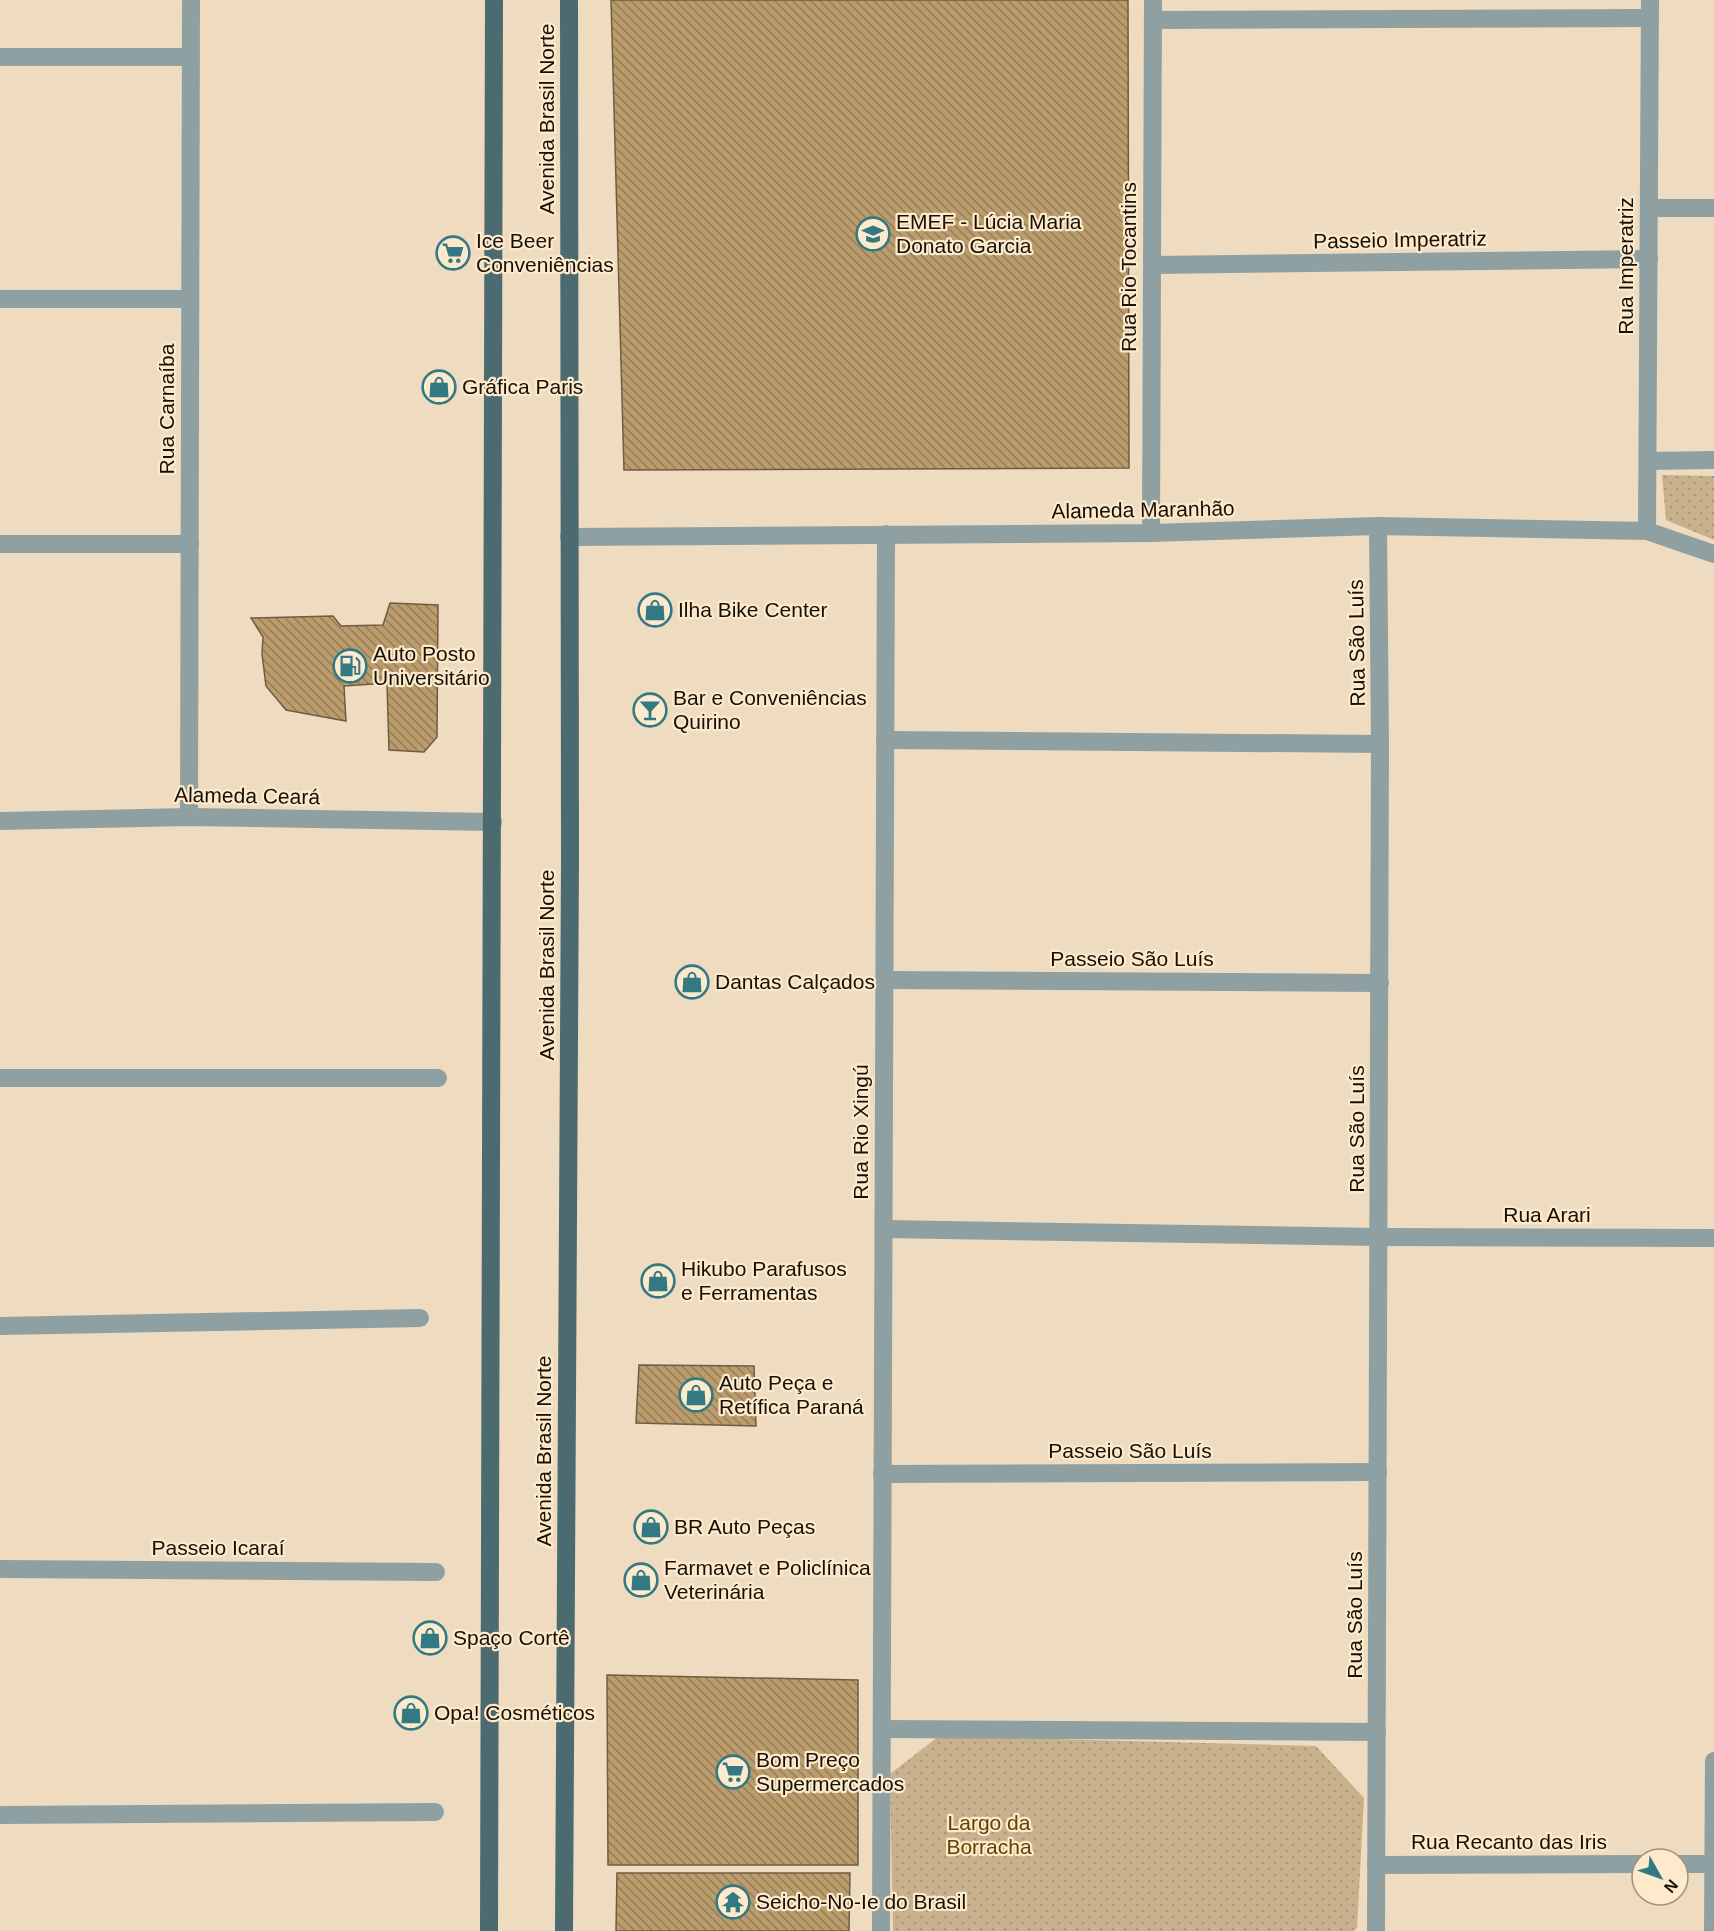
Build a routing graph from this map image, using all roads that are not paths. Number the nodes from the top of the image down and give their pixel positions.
1 (191, 0) edge
2 (494, 0) edge
3 (569, 0) edge
4 (1153, 0) edge
5 (1650, 9) edge
6 (1153, 20) junction
7 (0, 57) edge
8 (190, 57) junction
9 (1649, 208) junction
10 (1714, 208) edge
11 (1649, 259) junction
12 (1152, 265) junction
13 (0, 299) edge
14 (190, 299) junction
15 (1648, 460) junction
16 (1714, 460) edge
17 (1378, 526) junction
18 (1647, 531) junction
19 (1151, 533) junction
20 (886, 534) junction
21 (569, 537) junction
22 (0, 544) edge
23 (190, 544) junction
24 (1714, 554) edge
25 (885, 740) junction
26 (1380, 744) junction
27 (189, 817) junction
28 (0, 821) edge
29 (493, 822) junction
30 (884, 980) junction
31 (1380, 983) junction
32 (0, 1078) edge
33 (438, 1078) dead end
34 (884, 1229) junction
35 (1379, 1237) junction
36 (1714, 1238) edge
37 (420, 1318) dead end
38 (0, 1326) edge
39 (1378, 1472) junction
40 (882, 1474) junction
41 (0, 1569) edge
42 (436, 1572) dead end
43 (882, 1729) junction
44 (1377, 1732) junction
45 (1714, 1761) edge
46 (435, 1812) dead end
47 (0, 1815) edge
48 (1630, 1864) edge
49 (1690, 1864) edge
50 (1712, 1864) junction
51 (1376, 1866) junction
52 (489, 1931) edge
53 (564, 1931) edge
54 (881, 1931) edge
55 (1376, 1931) edge
56 (1713, 1931) edge

1 - 8 street, Rua Carnaíba
2 - 29 main road
3 - 21 main road, Avenida Brasil Norte
4 - 6 street, Rua Rio Tocantins
5 - 6 street
5 - 9 street, Rua Imperatriz
6 - 12 street, Rua Rio Tocantins
7 - 8 street
8 - 14 street, Rua Carnaíba
9 - 10 street
9 - 11 street, Rua Imperatriz
11 - 12 street, Passeio Imperatriz
11 - 15 street, Rua Imperatriz
12 - 19 street, Rua Rio Tocantins
13 - 14 street
14 - 23 street, Rua Carnaíba
15 - 16 street
15 - 18 street, Rua Imperatriz
17 - 18 street, Alameda Maranhão
17 - 19 street, Alameda Maranhão
17 - 26 street, Rua São Luís
18 - 24 street, Alameda Maranhão
19 - 20 street, Alameda Maranhão
20 - 21 street, Alameda Maranhão
20 - 25 street, Rua Rio Xingú
21 - 53 main road, Avenida Brasil Norte
22 - 23 street
23 - 27 street, Rua Carnaíba
25 - 26 street
25 - 30 street, Rua Rio Xingú
26 - 31 street, Rua São Luís
27 - 28 street, Alameda Ceará
27 - 29 street, Alameda Ceará
29 - 52 main road
30 - 31 street, Passeio São Luís
30 - 34 street, Rua Rio Xingú
31 - 35 street, Rua São Luís
32 - 33 street
34 - 35 street
34 - 40 street, Rua Rio Xingú
35 - 36 street, Rua Arari
35 - 39 street, Rua São Luís
37 - 38 street
39 - 40 street, Passeio São Luís
39 - 44 street, Rua São Luís
40 - 43 street, Rua Rio Xingú
41 - 42 street, Passeio Icaraí
43 - 44 street
43 - 54 street, Rua Rio Xingú
44 - 51 street, Rua São Luís
45 - 50 street
46 - 47 street
48 - 51 street, Rua Recanto das Iris
49 - 50 street
50 - 56 street
51 - 55 street, Rua São Luís

